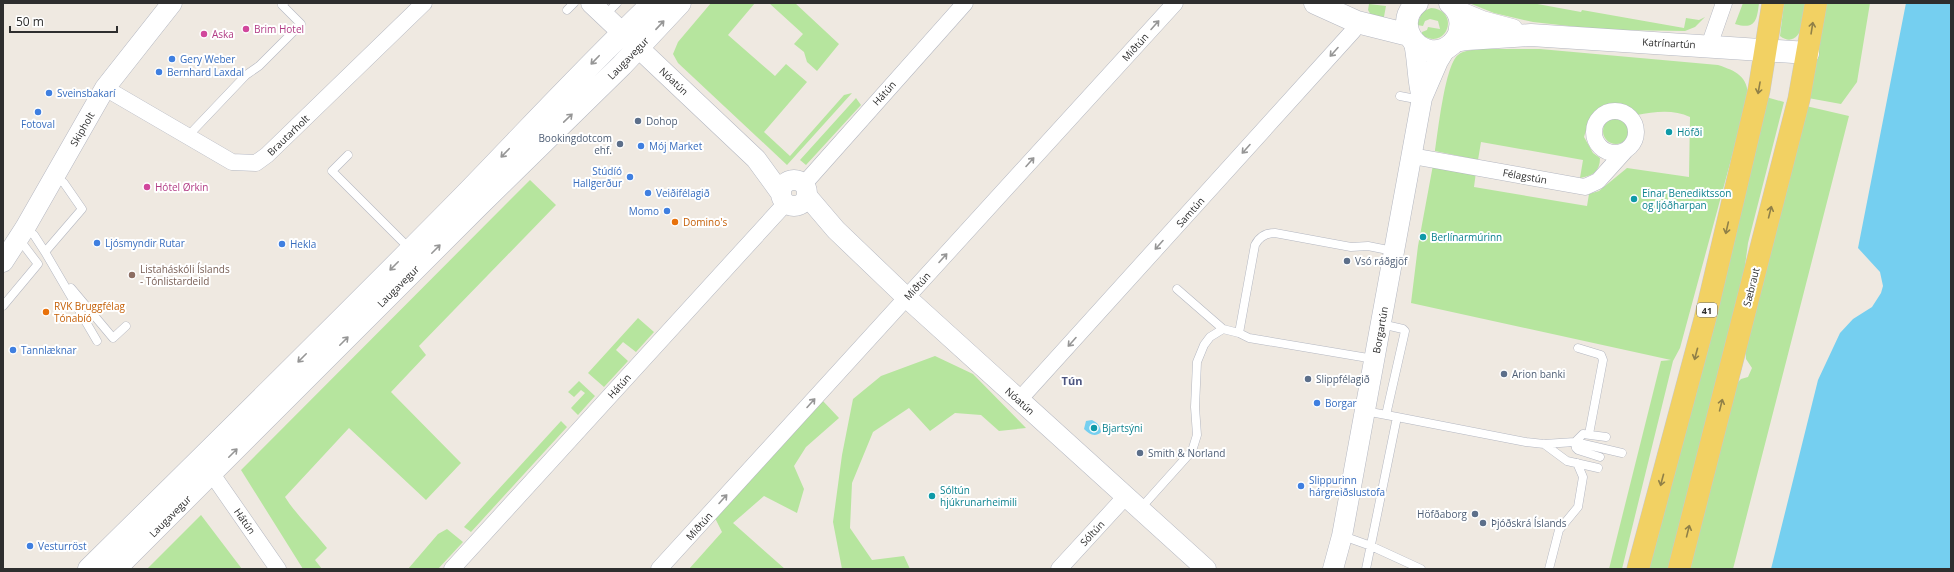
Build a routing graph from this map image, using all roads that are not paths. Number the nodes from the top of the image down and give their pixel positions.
1 (172, 3) edge
2 (284, 3) edge
3 (424, 3) edge
4 (574, 3) edge
5 (653, 3) edge
6 (680, 3) edge
7 (965, 3) edge
8 (1175, 3) edge
9 (1315, 3) edge
10 (1417, 3) edge
11 (1724, 3) edge
12 (1773, 3) edge
13 (1816, 3) edge
14 (1453, 6) edge
15 (604, 7) edge
16 (567, 10) dead end
17 (1365, 20) junction
18 (622, 32) junction
19 (1531, 35) junction
20 (1412, 39) junction
21 (1450, 45) junction
22 (1709, 46) junction
23 (639, 48) junction
24 (1766, 49) junction
25 (1808, 53) junction
26 (105, 88) junction
27 (1400, 96) dead end
28 (1422, 99) junction
29 (188, 136) junction
30 (1625, 151) dead end
31 (348, 155) dead end
32 (1412, 156) junction
33 (54, 176) junction
34 (794, 194) junction
35 (22, 233) junction
36 (410, 250) junction
37 (1394, 251) junction
38 (45, 252) junction
39 (3, 262) edge
40 (55, 268) junction
41 (1177, 289) dead end
42 (907, 298) junction
43 (3, 306) edge
44 (1381, 324) junction
45 (126, 326) dead end
46 (1223, 329) junction
47 (1239, 333) junction
48 (97, 341) dead end
49 (1578, 348) dead end
50 (1374, 359) junction
51 (1019, 400) junction
52 (1365, 411) junction
53 (1386, 415) junction
54 (1397, 417) junction
55 (1589, 434) junction
56 (1606, 437) dead end
57 (1575, 442) junction
58 (1544, 444) junction
59 (1622, 453) dead end
60 (1600, 457) dead end
61 (1577, 463) junction
62 (1598, 468) dead end
63 (212, 474) junction
64 (1133, 503) junction
65 (1342, 536) junction
66 (1371, 546) junction
67 (1332, 567) edge
68 (89, 569) edge
69 (115, 569) edge
70 (278, 569) edge
71 (452, 569) edge
72 (659, 569) edge
73 (1059, 569) edge
74 (1206, 569) edge
75 (1366, 569) edge
76 (1422, 569) edge
77 (1549, 569) edge
78 (1638, 569) edge
79 (1679, 569) edge

1 - 26 street, Skipholt
2 - 29 lane
3 - 29 street, Brautarholt
4 - 16 lane
5 - 18 main road, Laugavegur
23 -> 6 main road, Laugavegur
7 - 34 street, Hátún
42 -> 8 street, Miðtún
9 - 17 main road
10 - 20 main road, Borgartún
11 - 22 street
12 - 24 main road, 41
25 -> 13 main road, Sæbraut
14 - 19 main road, Katrínartún
14 - 21 main road, Borgartún
15 - 18 street, Nóatún
17 - 20 main road
17 -> 51 street, Samtún
18 - 23 street, Nóatún
18 -> 36 main road, Laugavegur
19 - 21 main road, Katrínartún
19 - 22 main road, Katrínartún
20 - 21 main road
20 - 28 street, Borgartún
21 - 28 street, Borgartún
22 - 24 main road, Katrínartún
23 - 34 street, Nóatún
63 -> 23 main road, Laugavegur
24 - 25 main road, Katrínartún
24 -> 78 main road, 41
79 -> 25 main road, Sæbraut
26 - 29 street, Brautarholt
26 - 33 street, Skipholt
27 - 28 lane
28 - 32 street, Borgartún
30 - 32 street, Félagstún
31 - 36 lane
32 - 37 street, Borgartún
33 - 35 street, Skipholt
33 - 38 lane
34 - 42 street, Nóatún
34 - 71 street, Hátún
35 - 38 lane
35 - 39 street, Skipholt
35 - 43 lane
36 -> 68 main road, Laugavegur
37 - 44 street, Borgartún
37 - 47 lane
38 - 40 lane
40 - 45 lane
40 - 48 lane
41 - 46 lane
42 - 51 street, Nóatún
72 -> 42 street, Miðtún
44 - 50 street, Borgartún
44 - 53 lane
46 - 47 lane
46 - 64 lane
47 - 50 lane
49 - 55 lane
50 - 52 street, Borgartún
51 - 64 street, Nóatún
52 - 53 lane
52 - 65 street, Borgartún
53 - 54 lane
54 - 58 lane
54 - 66 lane
55 - 56 lane
55 - 57 lane
57 - 58 lane
57 - 59 lane
57 - 60 lane
58 - 61 lane
61 - 62 lane
61 - 77 lane
63 - 69 main road, Laugavegur
63 - 70 street, Hátún
64 - 73 street, Sóltún
64 - 74 street, Nóatún
65 - 66 lane
65 - 67 street, Borgartún
66 - 75 lane
66 - 76 lane

